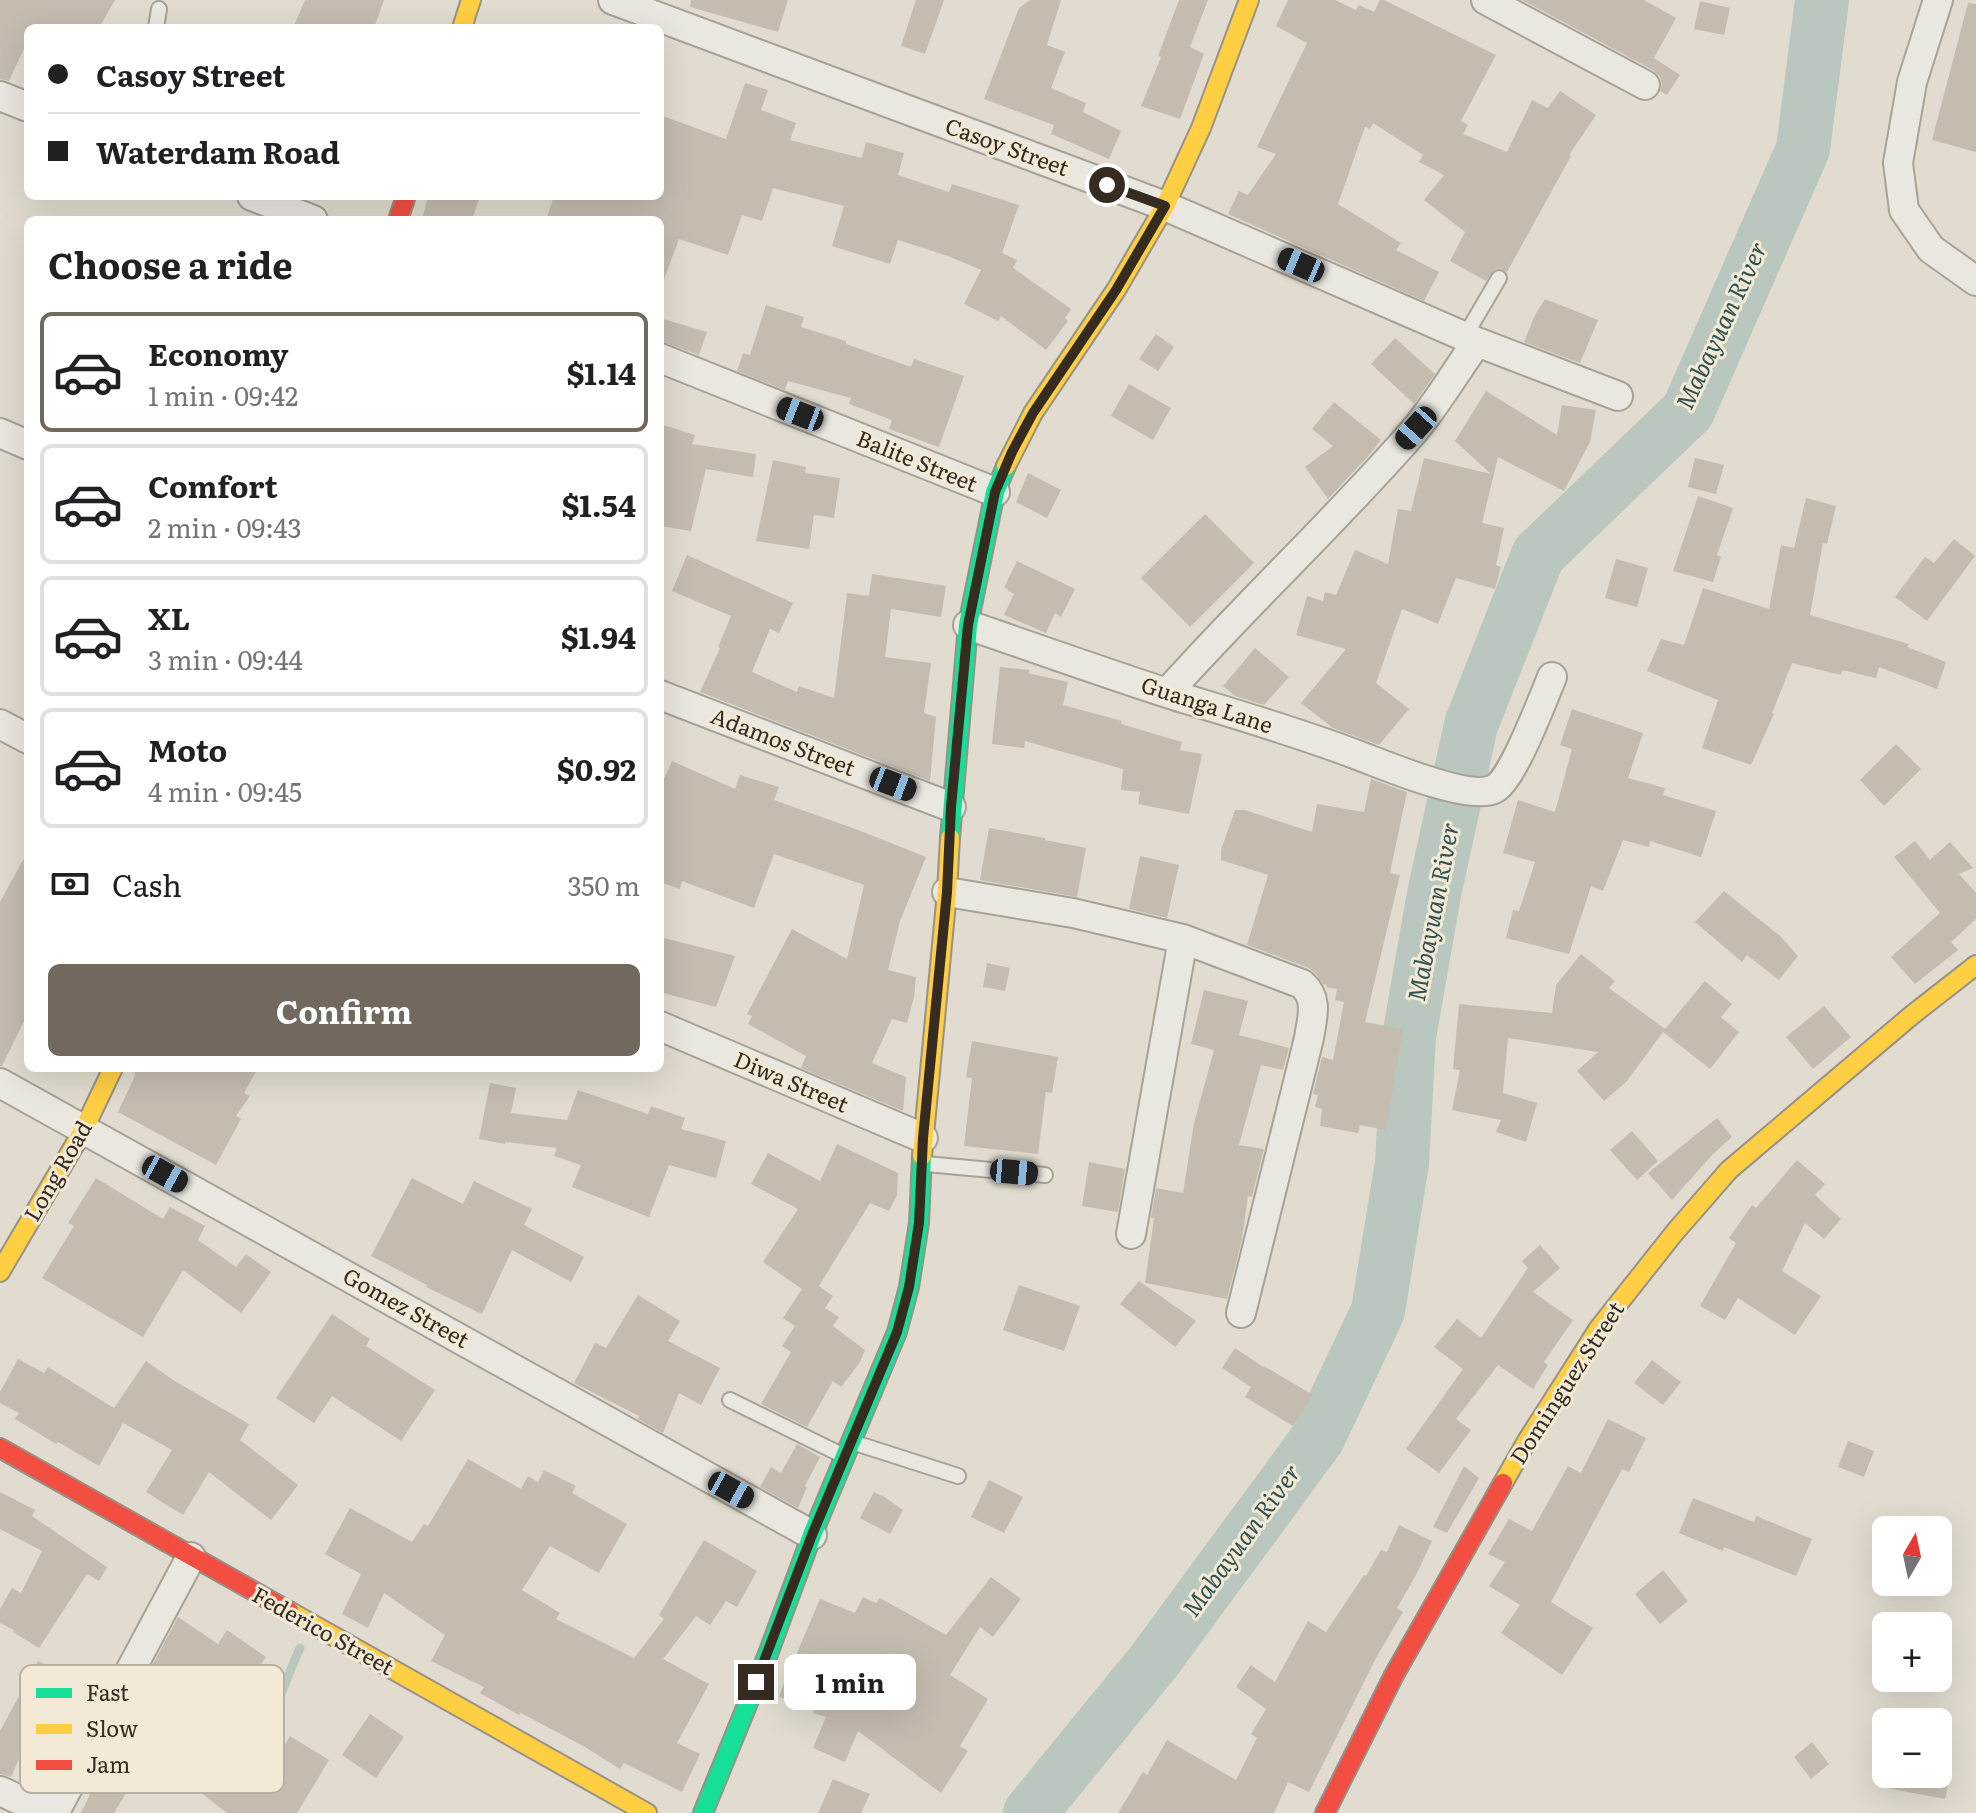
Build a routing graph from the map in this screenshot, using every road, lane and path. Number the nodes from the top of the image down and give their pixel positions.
1 (471, 0) edge
2 (613, 0) edge
3 (1249, 0) edge
4 (1486, 0) edge
5 (1938, 0) edge
6 (159, 9) dead end
7 (157, 24) edge
8 (463, 24) edge
9 (1645, 85) dead end
10 (0, 96) edge
11 (24, 105) edge
12 (262, 200) edge
13 (1165, 206) junction
14 (303, 216) edge
15 (1499, 278) dead end
16 (1976, 281) edge
17 (1471, 339) junction
18 (664, 360) edge
19 (1618, 396) dead end
20 (0, 433) edge
21 (24, 443) edge
22 (995, 492) junction
23 (968, 625) junction
24 (1552, 677) dead end
25 (1167, 693) junction
26 (664, 697) edge
27 (0, 724) edge
28 (24, 737) edge
29 (951, 807) junction
30 (947, 892) junction
31 (1183, 939) junction
32 (1976, 965) edge
33 (664, 1028) edge
34 (111, 1072) edge
35 (0, 1083) edge
36 (84, 1129) junction
37 (922, 1151) junction
38 (1045, 1175) dead end
39 (1131, 1234) dead end
40 (0, 1272) edge
41 (1241, 1313) dead end
42 (730, 1400) dead end
43 (0, 1448) edge
44 (848, 1449) junction
45 (958, 1476) dead end
46 (812, 1535) junction
47 (191, 1557) junction
48 (133, 1665) edge
49 (0, 1791) edge
50 (65, 1793) edge
51 (647, 1813) edge
52 (703, 1813) edge
53 (1325, 1813) edge

1 - 8 street
2 - 13 street, Casoy Street
3 - 13 street
4 - 9 street
5 - 16 street
6 - 7 lane
10 - 11 street
12 - 14 street
13 - 17 street, Casoy Street
13 - 22 street
15 - 17 lane
17 - 19 street, Casoy Street
17 - 25 street
18 - 22 street, Balite Street
20 - 21 street
22 - 23 street
23 - 25 street, Guanga Lane
23 - 29 street
24 - 25 street, Guanga Lane
26 - 29 street, Adamos Street
27 - 28 street
29 - 30 street
30 - 31 street
30 - 37 street
31 - 39 street
31 - 41 street
32 - 53 street, Dominguez Street
33 - 37 street, Diwa Street
34 - 36 street, Long Road
35 - 36 street, Gomez Street
36 - 40 street, Long Road
36 - 46 street, Gomez Street
37 - 38 lane
37 - 44 street
42 - 44 lane
43 - 47 street, Federico Street
44 - 45 lane
44 - 46 street
46 - 52 street
47 - 48 street
47 - 51 street, Federico Street
49 - 50 street

